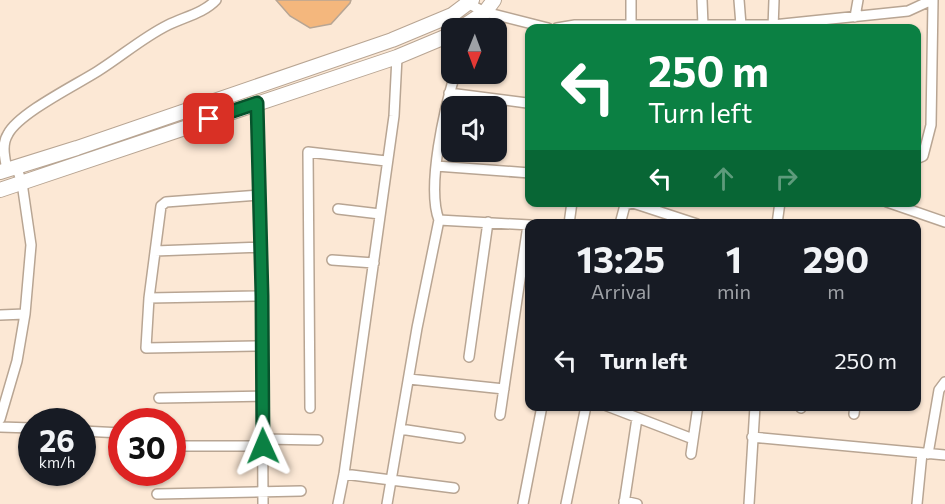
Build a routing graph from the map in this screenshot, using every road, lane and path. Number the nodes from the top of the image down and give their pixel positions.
1 (216, 0) edge
2 (494, 0) edge
3 (631, 0) edge
4 (702, 0) edge
5 (739, 0) edge
6 (774, 0) edge
7 (858, 0) edge
8 (933, 0) edge
9 (470, 2) edge
10 (485, 12) junction
11 (855, 17) junction
12 (477, 18) edge
13 (838, 19) junction
14 (532, 24) edge
15 (631, 24) edge
16 (703, 24) edge
17 (741, 24) edge
18 (773, 24) edge
19 (797, 24) edge
20 (833, 24) edge
21 (441, 39) edge
22 (397, 57) junction
23 (452, 84) edge
24 (449, 93) junction
25 (257, 103) junction
26 (525, 103) edge
27 (921, 156) edge
28 (386, 161) junction
29 (436, 166) junction
30 (8, 169) edge
31 (525, 173) edge
32 (22, 183) junction
33 (0, 190) edge
34 (259, 195) junction
35 (648, 207) edge
36 (902, 207) edge
37 (338, 209) dead end
38 (380, 214) junction
39 (682, 219) edge
40 (439, 220) junction
41 (488, 222) junction
42 (945, 222) edge
43 (525, 225) edge
44 (261, 247) junction
45 (155, 251) junction
46 (525, 251) edge
47 (332, 260) dead end
48 (374, 263) junction
49 (262, 296) junction
50 (149, 298) junction
51 (25, 314) junction
52 (0, 315) edge
53 (262, 346) junction
54 (469, 357) dead end
55 (409, 380) junction
56 (945, 382) edge
57 (504, 389) junction
58 (263, 396) junction
59 (159, 398) dead end
60 (310, 408) dead end
61 (541, 411) edge
62 (585, 411) edge
63 (620, 411) edge
64 (697, 411) edge
65 (755, 411) edge
66 (500, 415) dead end
67 (638, 418) junction
68 (0, 419) edge
69 (0, 427) edge
70 (18, 428) edge
71 (400, 429) junction
72 (752, 437) junction
73 (460, 438) dead end
74 (693, 439) junction
75 (318, 440) dead end
76 (263, 442) junction
77 (186, 445) edge
78 (925, 453) junction
79 (691, 454) dead end
80 (945, 455) edge
81 (344, 474) junction
82 (392, 479) junction
83 (454, 488) dead end
84 (301, 491) dead end
85 (262, 492) junction
86 (158, 494) dead end
87 (624, 503) edge
88 (263, 504) edge
89 (338, 504) edge
90 (387, 504) edge
91 (523, 504) edge
92 (566, 504) edge
93 (637, 504) edge
94 (749, 504) edge
95 (917, 504) edge

1 - 30 street
2 - 10 highway
3 - 15 street
4 - 16 street
5 - 17 street
6 - 18 street
7 - 11 street
8 - 11 street
8 - 27 street
9 - 10 street
9 - 30 highway
10 - 12 highway
10 - 14 street
11 - 13 street
13 - 19 street
13 - 20 street
21 - 22 highway
22 - 25 highway
22 - 28 street
23 - 24 street
24 - 26 street
24 - 29 street
25 - 32 highway
25 - 34 street
28 - 38 street
28 - 60 street
29 - 31 street
29 - 40 street
30 - 32 street
32 - 33 highway
32 - 51 street
34 - 44 street
34 - 45 street
35 - 39 street
36 - 42 street
37 - 38 street
38 - 48 street
40 - 41 street
40 - 55 street
41 - 43 street
41 - 54 street
44 - 45 street
44 - 49 street
45 - 50 street
46 - 57 street
47 - 48 street
48 - 81 street
49 - 50 street
49 - 53 street
50 - 53 street
51 - 52 street
51 - 68 street
53 - 58 street
55 - 57 street
55 - 71 street
56 - 78 street
57 - 66 street
58 - 59 street
58 - 76 street
61 - 91 street
62 - 92 street
63 - 67 street
64 - 74 street
65 - 72 street
67 - 74 street
67 - 87 street
69 - 70 street
71 - 73 street
71 - 82 street
72 - 78 street
72 - 94 street
74 - 79 street
75 - 76 street
76 - 77 street
76 - 85 street
78 - 80 street
78 - 95 street
81 - 82 street
81 - 89 street
82 - 83 street
82 - 90 street
84 - 85 street
85 - 86 street
85 - 88 street
87 - 93 street

